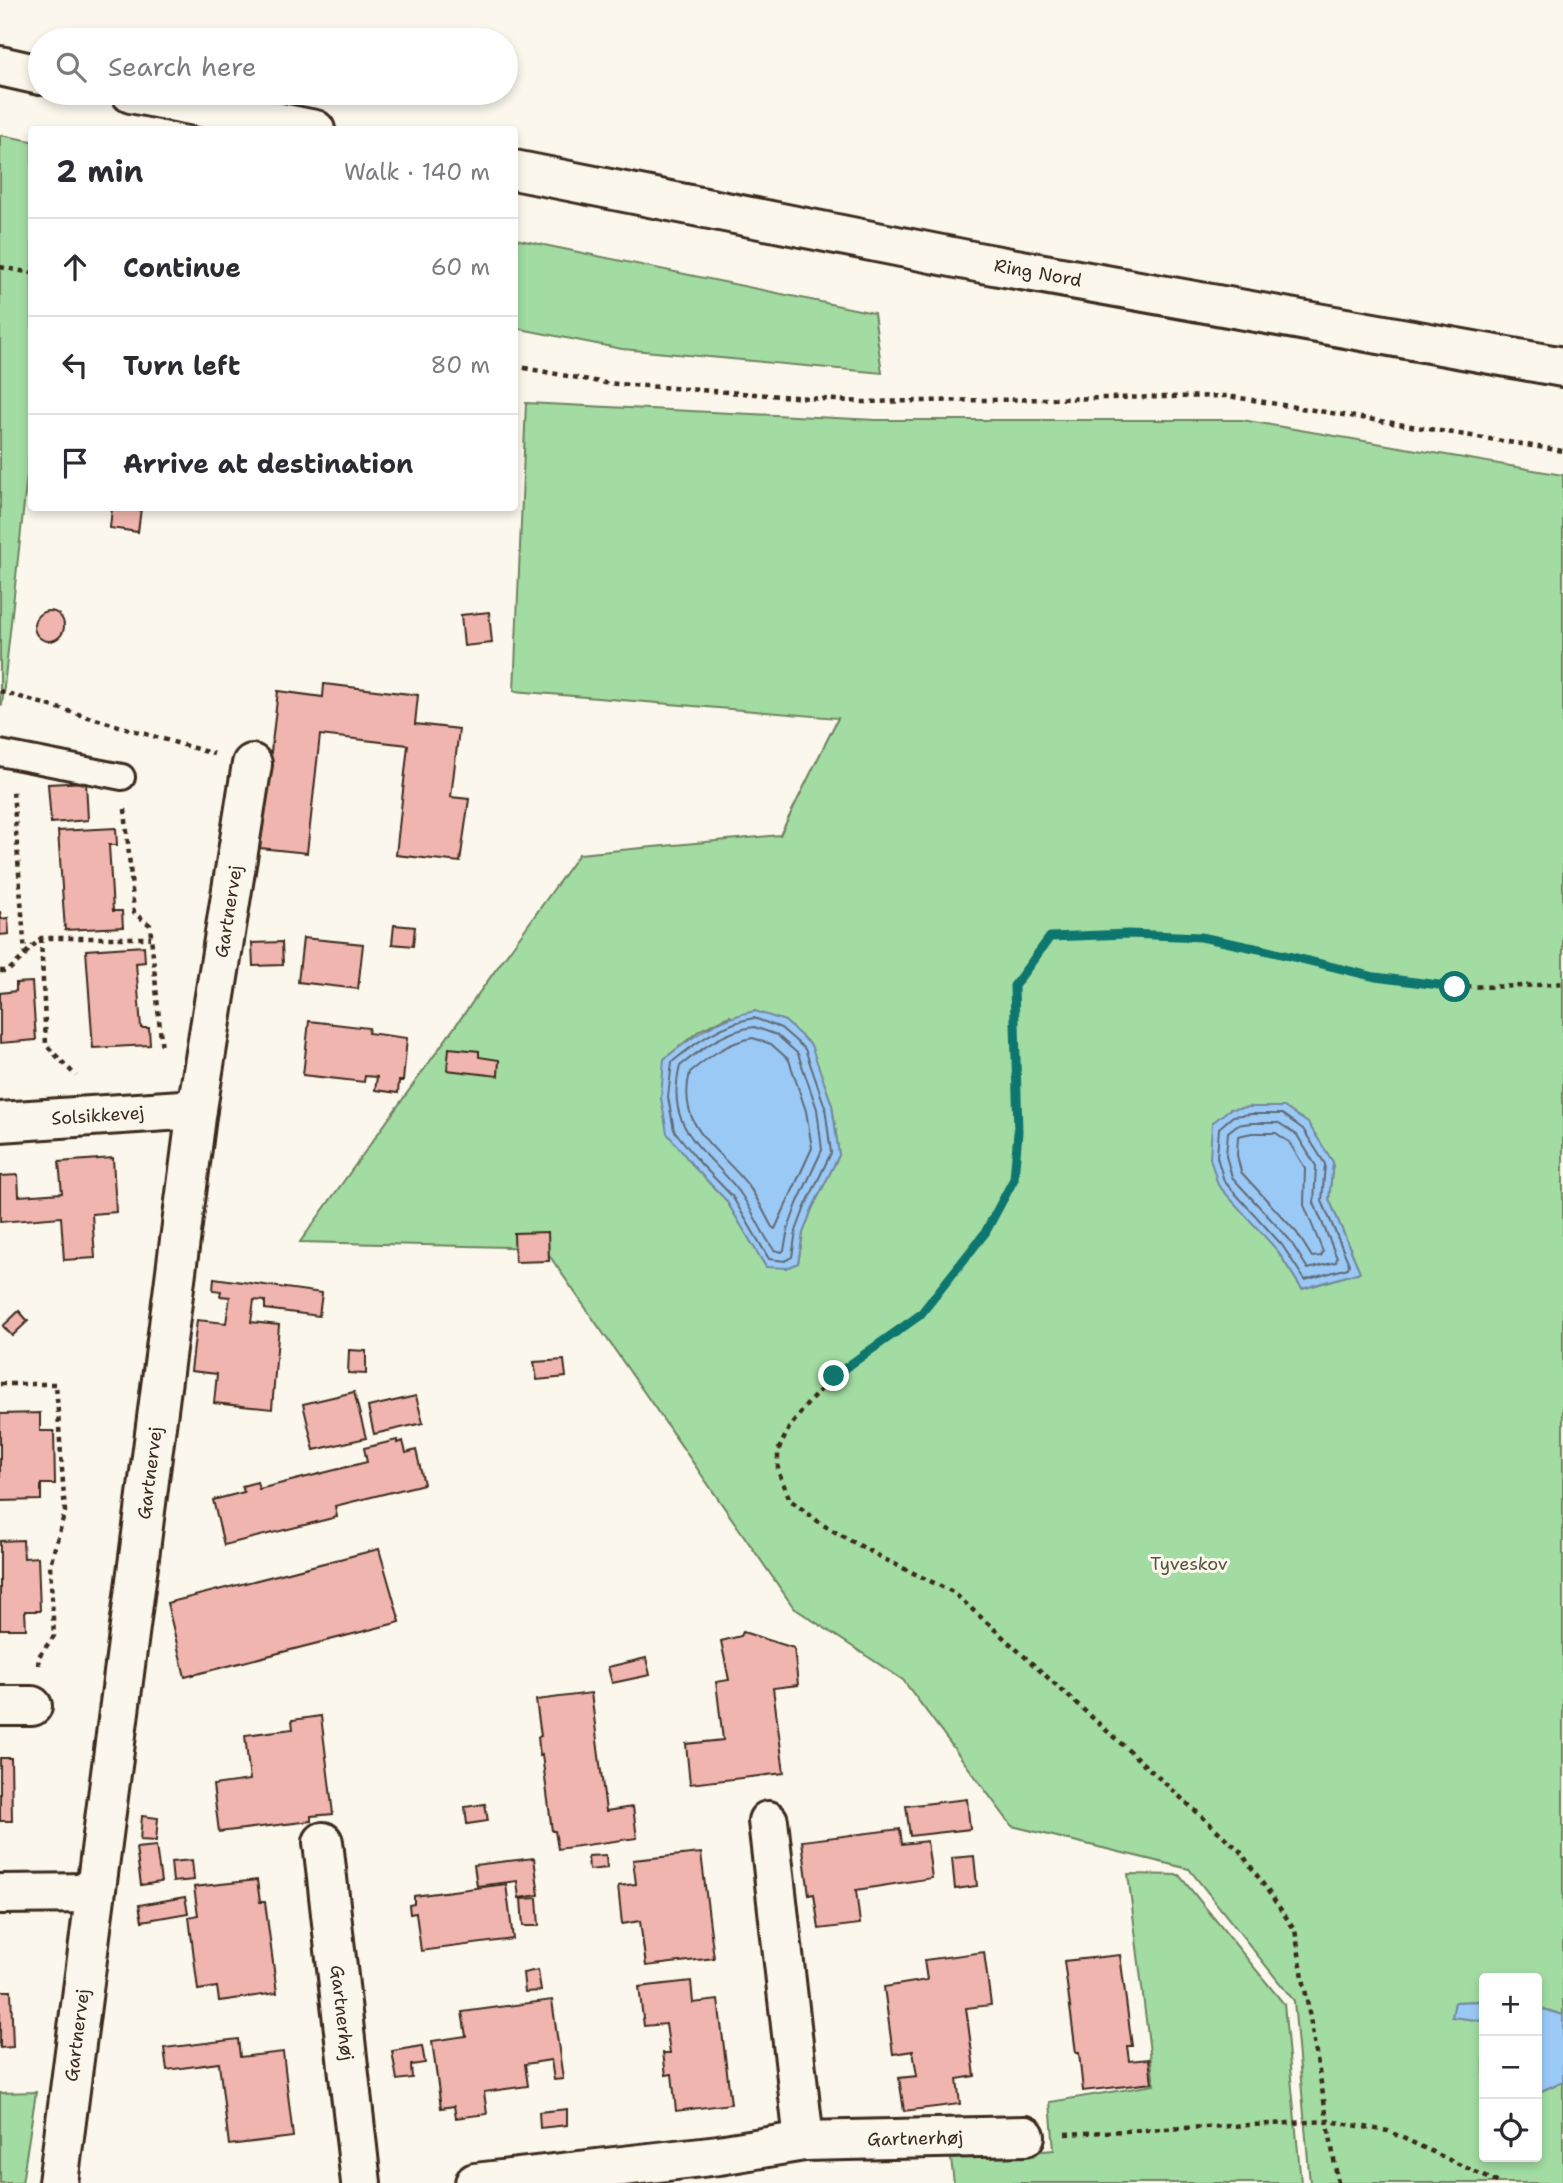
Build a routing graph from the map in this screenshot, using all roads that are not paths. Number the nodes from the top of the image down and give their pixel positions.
1 (0, 66) edge
2 (28, 72) edge
3 (191, 105) edge
4 (295, 126) edge
5 (518, 171) edge
6 (1563, 367) edge
7 (5, 754) edge
8 (252, 764) road end
9 (122, 776) road end
10 (182, 1110) junction
11 (0, 1122) edge
12 (768, 1821) dead end
13 (323, 1842) dead end
14 (95, 1893) junction
15 (0, 1894) edge
16 (1024, 2136) road end
17 (804, 2141) junction
18 (720, 2169) edge
19 (58, 2183) edge
20 (361, 2183) edge
21 (475, 2183) edge

1 - 2 street
3 - 4 street
5 - 6 street, Ring Nord
7 - 9 lane
8 - 10 street, Gartnervej
10 - 11 street, Solsikkevej
10 - 14 street, Gartnervej
12 - 17 street
13 - 20 street, Gartnerhøj
14 - 15 street
14 - 19 street, Gartnervej
16 - 17 street, Gartnerhøj
17 - 18 street, Gartnerhøj
18 - 21 street, Gartnerhøj

